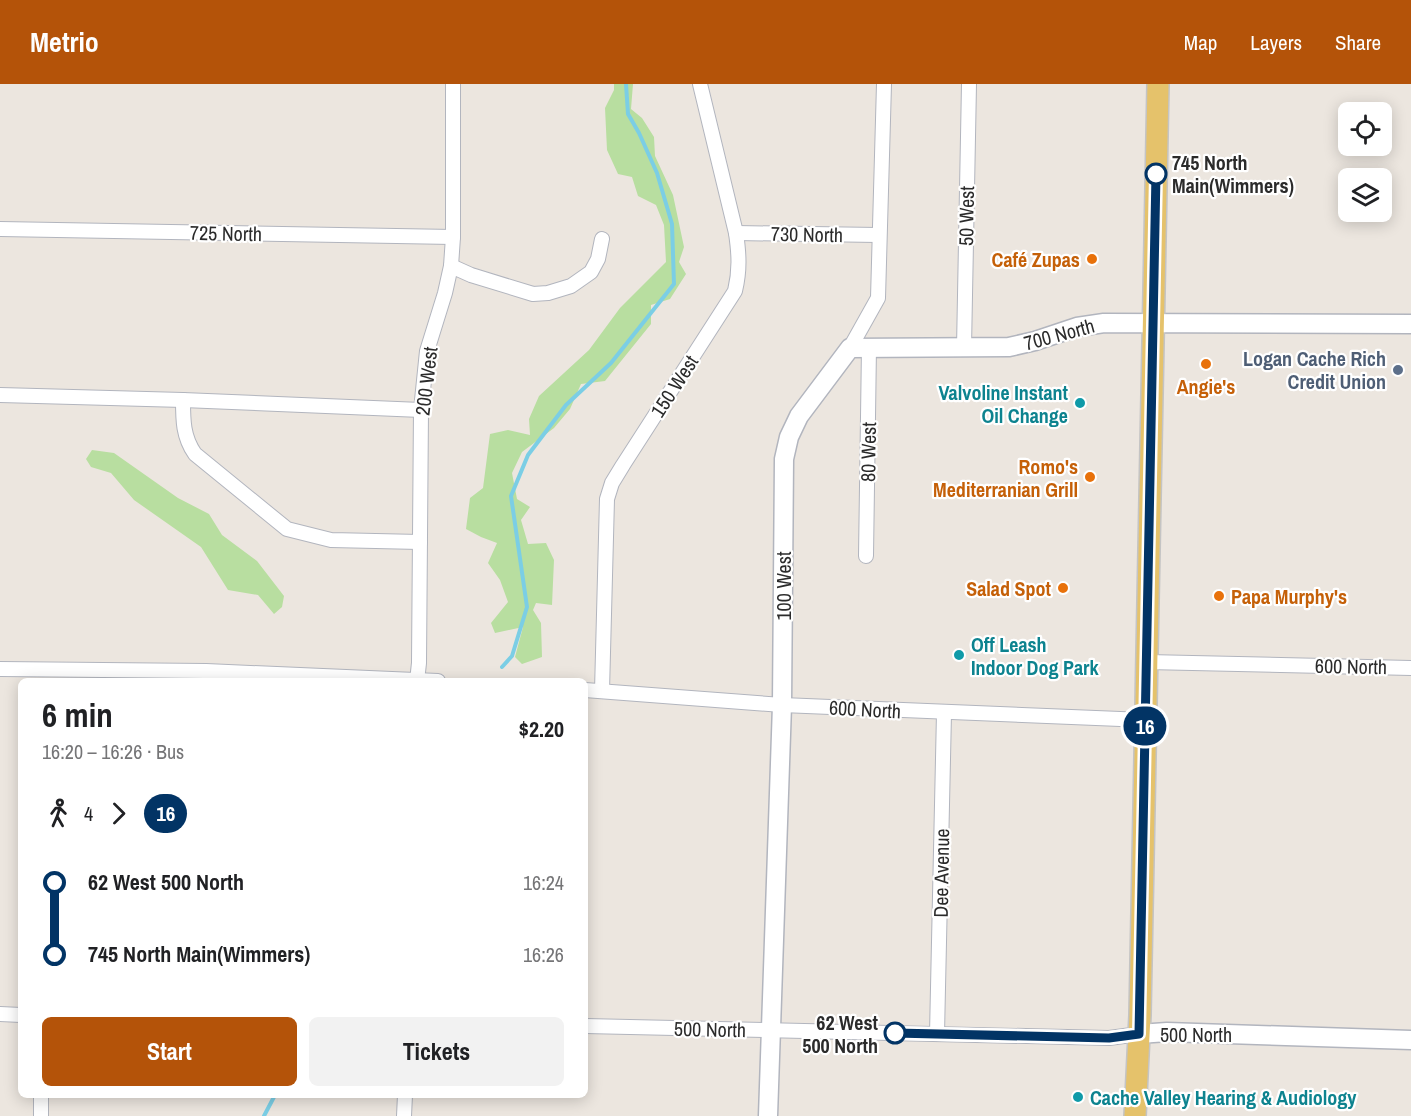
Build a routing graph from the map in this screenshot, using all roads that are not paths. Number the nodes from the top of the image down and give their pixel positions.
1 (453, 84) edge
2 (700, 84) edge
3 (884, 84) edge
4 (969, 84) edge
5 (1158, 84) edge
6 (0, 229) edge
7 (736, 233) junction
8 (878, 235) junction
9 (453, 237) junction
10 (602, 239) dead end
11 (451, 267) junction
12 (1155, 324) junction
13 (1411, 324) edge
14 (860, 347) junction
15 (964, 348) junction
16 (0, 395) edge
17 (183, 400) junction
18 (421, 410) junction
19 (420, 542) junction
20 (866, 556) dead end
21 (1147, 662) junction
22 (1411, 668) edge
23 (0, 669) edge
24 (370, 678) edge
25 (417, 678) edge
26 (588, 690) edge
27 (602, 691) junction
28 (782, 705) junction
29 (944, 713) junction
30 (1145, 720) junction
31 (0, 1014) edge
32 (18, 1015) edge
33 (588, 1026) edge
34 (770, 1030) junction
35 (937, 1034) junction
36 (1139, 1034) junction
37 (1411, 1040) edge
38 (41, 1098) edge
39 (405, 1098) edge
40 (41, 1116) edge
41 (404, 1116) edge
42 (768, 1116) edge
43 (1135, 1116) edge

1 - 9 street, 200 West
2 - 7 street, 150 West
3 - 8 street, 100 West
4 - 15 street, 50 West
5 - 12 main road
6 - 9 street, 725 North
7 - 8 street, 730 North
7 - 27 street, 150 West
8 - 14 street, 100 West
9 - 11 street, 200 West
10 - 11 street
11 - 18 street, 200 West
12 - 13 street, 700 North
12 - 15 street, 700 North
12 - 21 main road
14 - 15 street, 700 North
14 - 20 street, 80 West
14 - 28 street, 100 West
16 - 17 street
17 - 18 street
17 - 19 street
18 - 19 street, 200 West
19 - 25 street, 200 West
21 - 22 street, 600 North
21 - 30 main road
23 - 24 street
26 - 27 street, 600 North
27 - 28 street, 600 North
28 - 29 street, 600 North
28 - 34 street, 100 West
29 - 30 street, 600 North
29 - 35 street, Dee Avenue
30 - 36 main road
31 - 32 street
33 - 34 street, 500 North
34 - 35 street, 500 North
34 - 42 street, 100 West
35 - 36 street, 500 North
36 - 37 street, 500 North
36 - 43 main road
38 - 40 street
39 - 41 street

